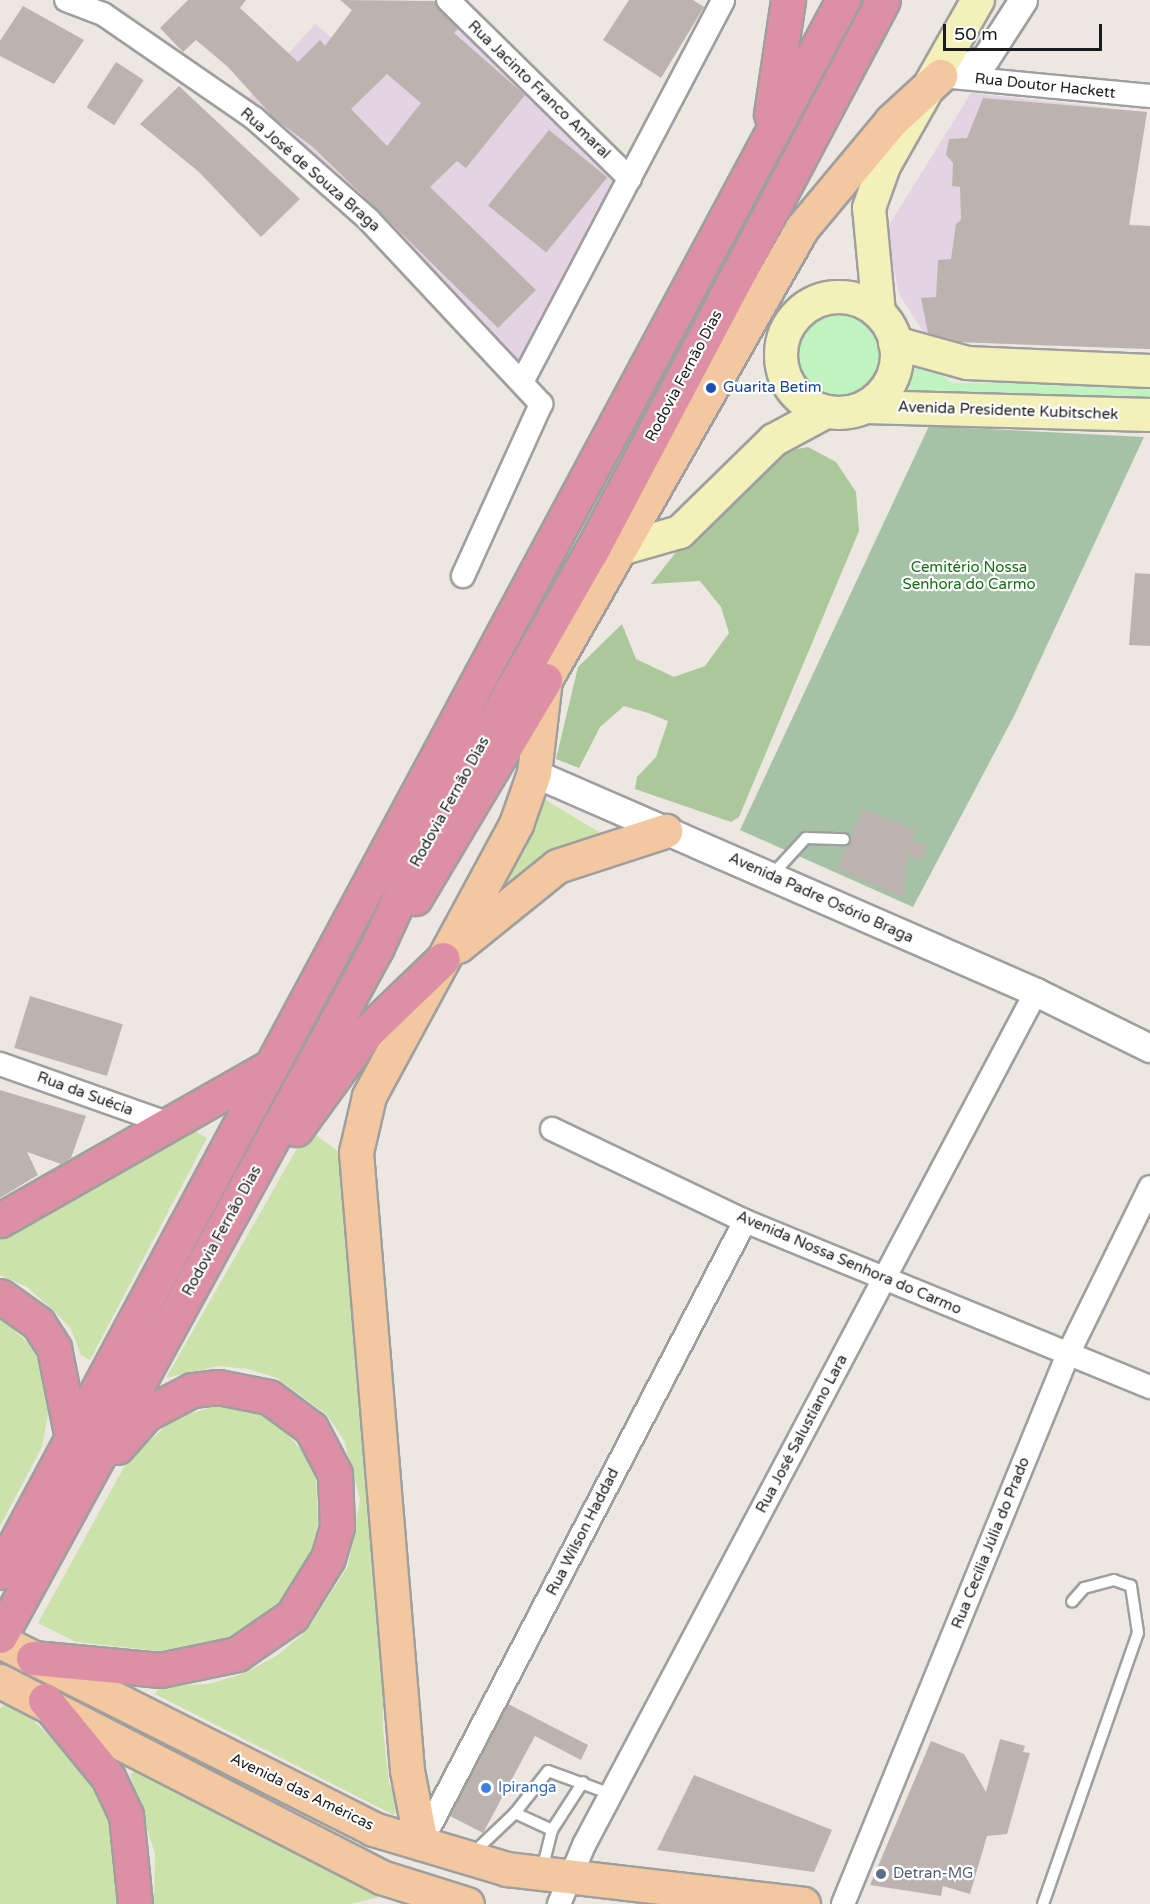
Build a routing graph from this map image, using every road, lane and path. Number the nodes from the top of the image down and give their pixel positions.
1 (66, 0) edge
2 (447, 0) edge
3 (723, 0) edge
4 (843, 0) edge
5 (883, 0) edge
6 (978, 0) edge
7 (1023, 0) edge
8 (785, 3) edge
9 (109, 7) edge
10 (940, 76) junction
11 (1150, 96) edge
12 (767, 138) junction
13 (630, 179) junction
14 (879, 313) junction
15 (895, 343) junction
16 (1150, 371) edge
17 (523, 380) junction
18 (866, 406) junction
19 (826, 412) junction
20 (1150, 415) edge
21 (620, 549) junction
22 (463, 576) dead end
23 (545, 680) junction
24 (534, 773) junction
25 (665, 831) junction
26 (844, 839) dead end
27 (770, 876) junction
28 (377, 947) junction
29 (443, 959) junction
30 (1036, 992) junction
31 (1108, 1025) junction
32 (1150, 1036) edge
33 (1150, 1048) edge
34 (0, 1064) edge
35 (271, 1066) junction
36 (169, 1124) junction
37 (552, 1129) dead end
38 (1150, 1187) edge
39 (244, 1194) junction
40 (0, 1220) edge
41 (744, 1221) junction
42 (885, 1278) junction
43 (0, 1296) edge
44 (1068, 1354) junction
45 (1150, 1387) edge
46 (72, 1438) junction
47 (34, 1549) junction
48 (0, 1572) edge
49 (1072, 1602) dead end
50 (0, 1636) edge
51 (0, 1641) edge
52 (33, 1658) junction
53 (0, 1681) edge
54 (45, 1700) junction
55 (583, 1782) junction
56 (611, 1794) junction
57 (515, 1814) junction
58 (552, 1830) junction
59 (421, 1843) junction
60 (469, 1858) junction
61 (556, 1885) edge
62 (724, 1900) edge
63 (135, 1904) edge
64 (467, 1904) edge
65 (803, 1904) edge
66 (843, 1904) edge
67 (1043, 1904) edge

1 - 9 street, Rua José de Souza Braga
2 - 13 street, Rua Jacinto Franco Amaral
3 - 13 street
4 - 12 highway, Rodovia Fernão Dias
5 - 28 highway, Rodovia Fernão Dias
6 - 10 main road
7 - 10 street
8 - 12 highway
9 - 17 street, Rua José de Souza Braga
10 - 11 street, Rua Doutor Hackett
10 - 14 main road
10 - 21 main road
12 - 35 highway, Rodovia Fernão Dias
13 - 17 street
14 - 15 main road
14 - 19 main road
15 - 16 main road
15 - 18 main road
17 - 22 street, Rua José de Souza Braga
18 - 19 main road
18 - 20 main road, Avenida Presidente Kubitschek
19 - 21 main road
21 - 23 main road
23 - 24 main road
23 - 28 highway
24 - 25 street, Avenida Padre Osório Braga
24 - 29 main road
25 - 27 street, Avenida Padre Osório Braga
25 - 29 main road
26 - 27 lane
27 - 30 street, Avenida Padre Osório Braga
28 - 39 highway, Rodovia Fernão Dias
29 - 39 highway
29 - 59 main road
30 - 31 street, Avenida Padre Osório Braga
30 - 42 street, Rua José Salustiano Lara
31 - 32 street, Avenida Padre Osório Braga
31 - 33 street, Avenida Padre Osório Braga
34 - 36 street, Rua da Suécia
35 - 36 highway
35 - 46 highway, Rodovia Fernão Dias
36 - 40 highway
37 - 41 street, Avenida Nossa Senhora do Carmo
38 - 44 street, Rua Cecília Júlia do Prado
39 - 47 highway, Rodovia Fernão Dias
41 - 42 street, Avenida Nossa Senhora do Carmo
41 - 59 street, Rua Wilson Haddad
42 - 44 street, Avenida Nossa Senhora do Carmo
42 - 56 street, Rua José Salustiano Lara
43 - 46 highway
44 - 45 street, Avenida Nossa Senhora do Carmo
44 - 66 street, Rua Cecília Júlia do Prado
46 - 47 highway, Rodovia Fernão Dias
47 - 48 highway, Rodovia Fernão Dias
47 - 50 highway, Rodovia Fernão Dias
47 - 52 highway
49 - 67 lane
51 - 52 main road, Avenida das Américas
52 - 59 main road, Avenida das Américas
53 - 54 main road
54 - 63 highway
54 - 64 main road
55 - 56 lane
55 - 57 lane
55 - 58 lane
56 - 61 street, Rua José Salustiano Lara
57 - 58 lane
57 - 60 lane
58 - 61 lane
59 - 60 main road, Avenida das Américas
60 - 61 main road, Avenida das Américas
61 - 62 main road, Avenida das Américas
62 - 65 main road, Avenida das Américas

